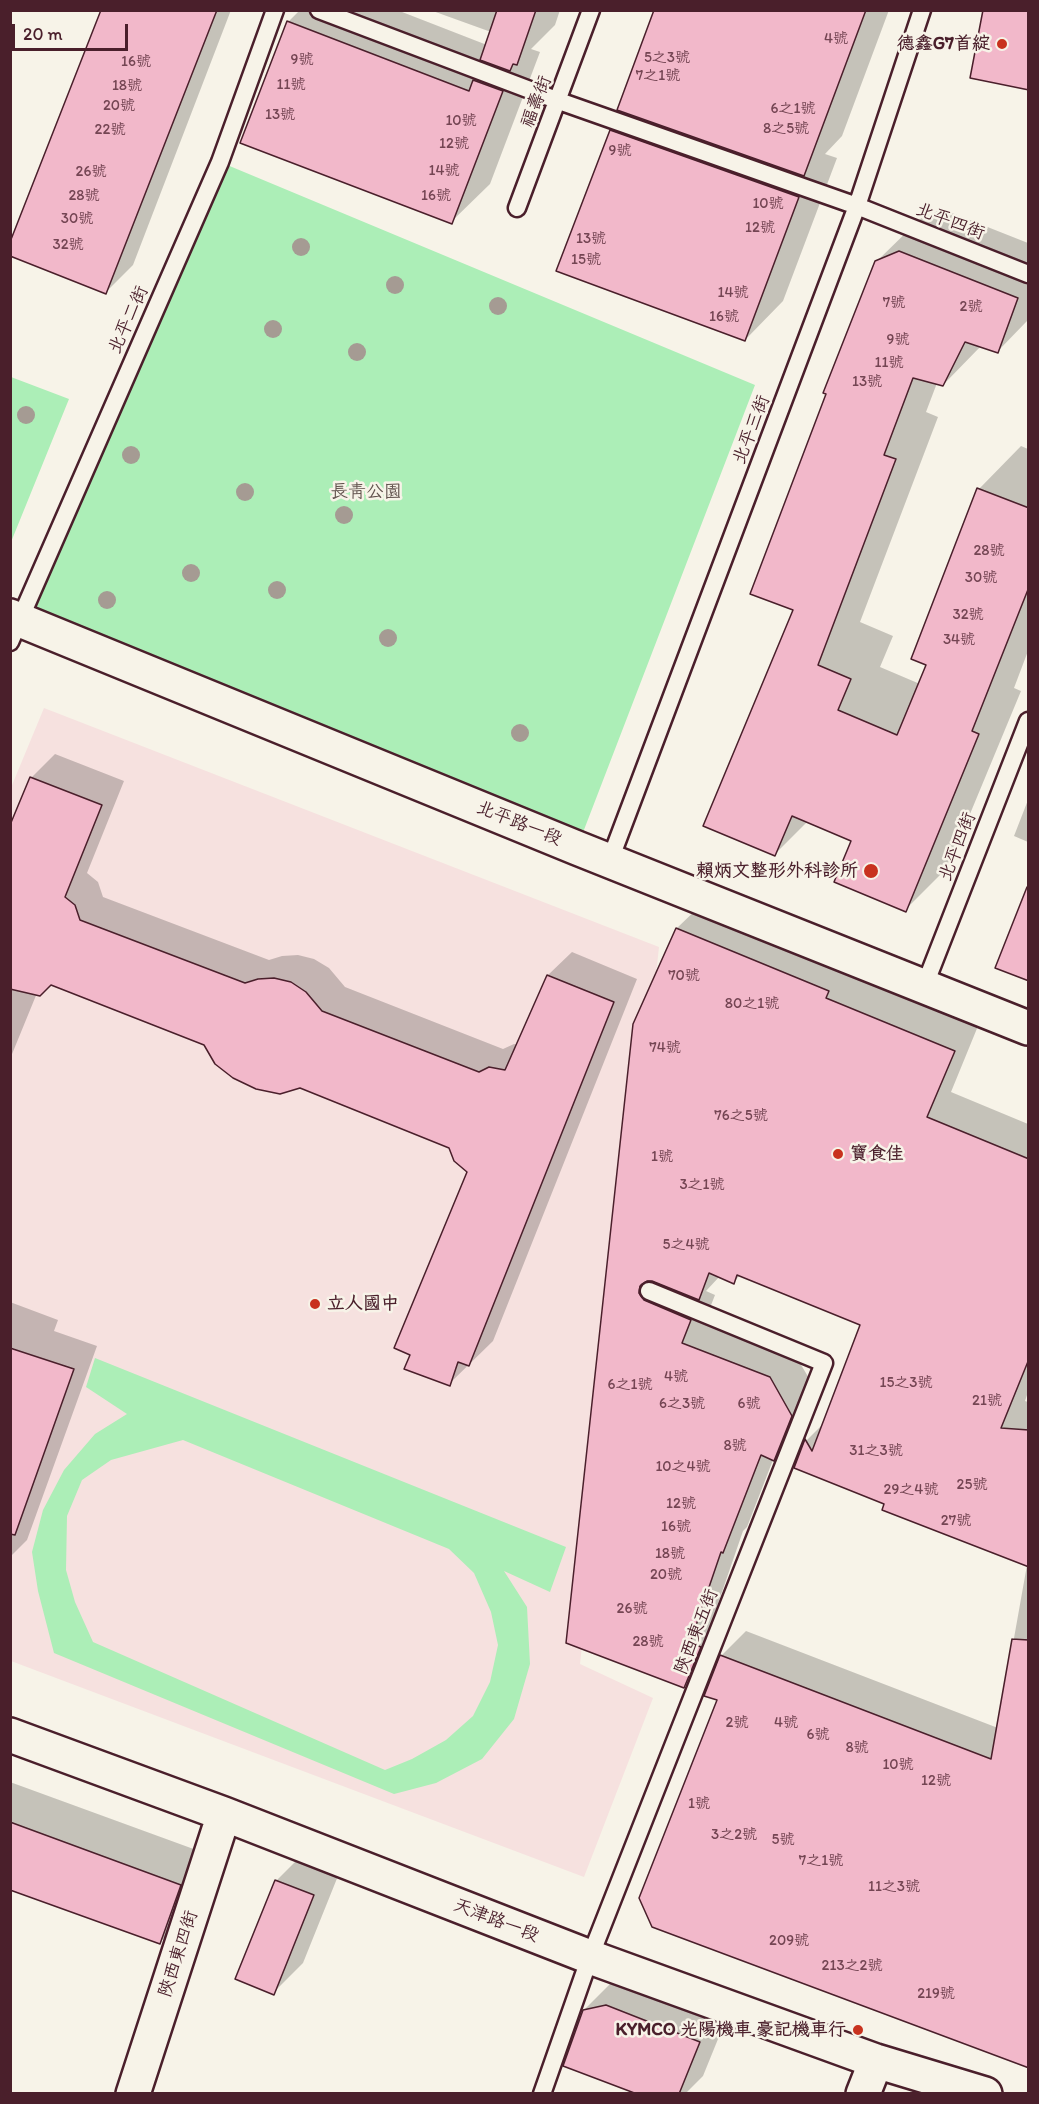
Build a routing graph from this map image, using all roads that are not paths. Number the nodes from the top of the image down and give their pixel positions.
1 (275, 10) edge
2 (319, 10) edge
3 (591, 10) edge
4 (922, 10) edge
5 (559, 101) junction
6 (857, 206) junction
7 (517, 208) dead end
8 (1029, 274) edge
9 (13, 626) edge
10 (1029, 721) edge
11 (610, 860) junction
12 (924, 987) junction
13 (1029, 1028) edge
14 (649, 1291) dead end
15 (10, 1735) edge
16 (224, 1814) junction
17 (590, 1958) junction
18 (876, 2061) junction
19 (133, 2094) edge
20 (542, 2094) edge
21 (863, 2094) edge
22 (986, 2094) edge

1 - 9 lane, 北平二街
2 - 5 lane, 北平四街
3 - 5 lane, 福壽街
4 - 6 lane, 北平三街
5 - 6 lane, 北平四街
5 - 7 lane, 福壽街
6 - 8 lane, 北平四街
6 - 11 lane, 北平三街
9 - 11 street, 北平路一段
10 - 12 lane, 北平四街
11 - 12 street, 北平路一段
12 - 13 street, 北平路一段
14 - 17 lane, 陝西東五街
15 - 16 street, 天津路一段
16 - 17 street, 天津路一段
16 - 19 street, 陜西東四街
17 - 18 street, 天津路一段
17 - 20 lane, 陝西東五街
18 - 21 street
18 - 22 street, 天津路一段

